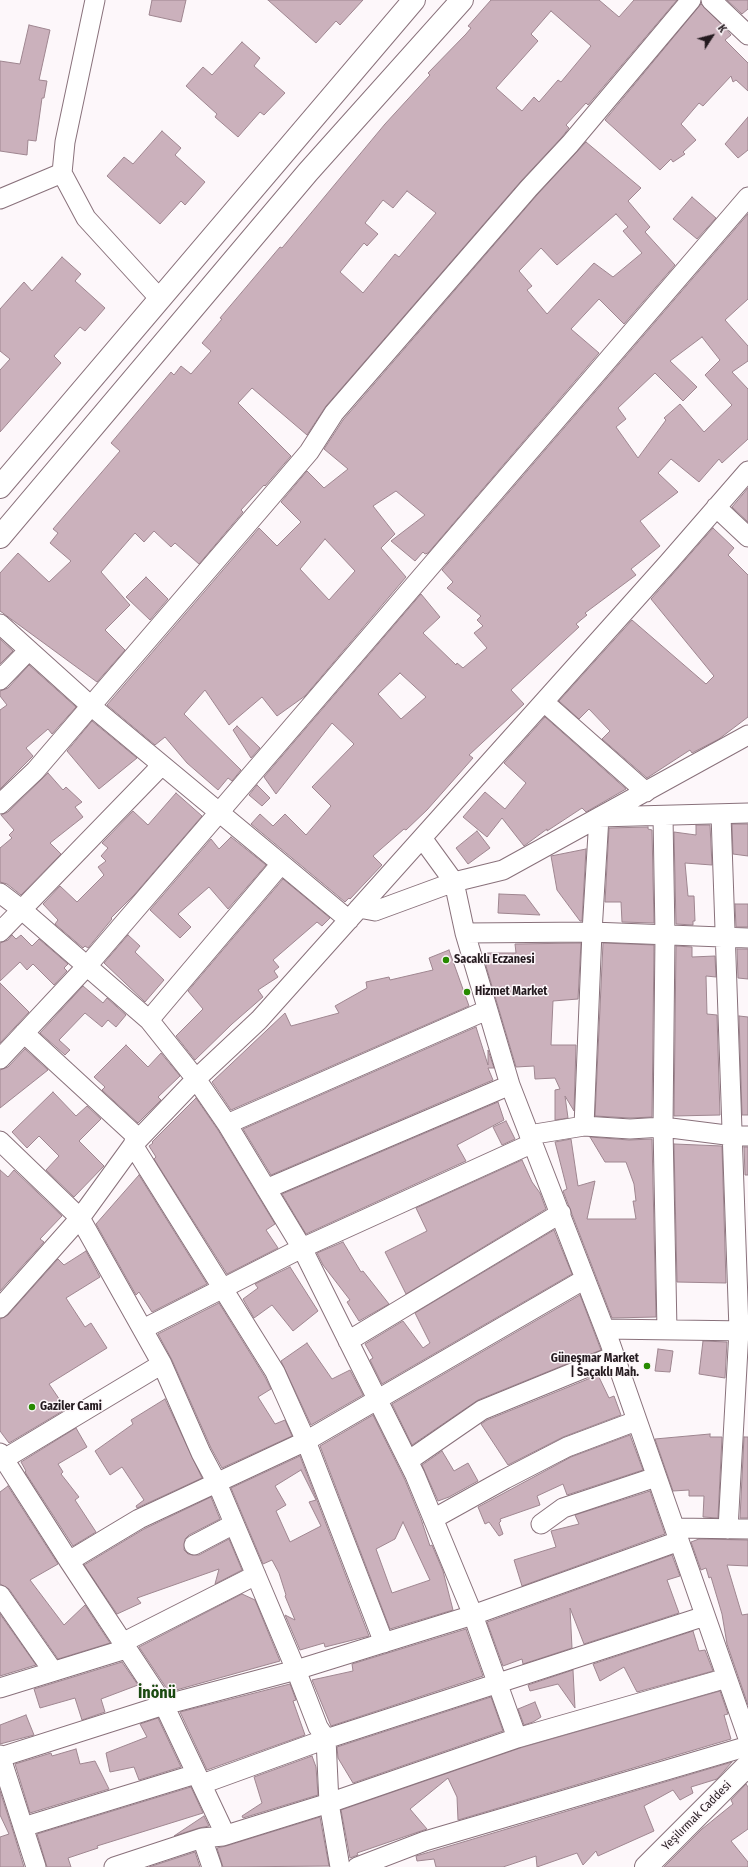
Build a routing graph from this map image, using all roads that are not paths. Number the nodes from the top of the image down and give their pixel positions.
1 (94, 0) edge
2 (414, 0) edge
3 (462, 0) edge
4 (691, 0) edge
5 (711, 0) edge
6 (748, 35) edge
7 (62, 172) junction
8 (748, 197) edge
9 (0, 199) edge
10 (160, 299) junction
11 (748, 470) edge
12 (0, 487) edge
13 (716, 507) junction
14 (0, 537) edge
15 (748, 537) edge
16 (0, 624) edge
17 (29, 650) junction
18 (0, 680) edge
19 (544, 702) junction
20 (91, 706) junction
21 (748, 735) edge
22 (739, 746) edge
23 (162, 765) junction
24 (646, 792) junction
25 (0, 804) edge
26 (218, 813) junction
27 (748, 813) edge
28 (721, 815) junction
29 (663, 816) junction
30 (599, 817) junction
31 (422, 838) junction
32 (280, 864) junction
33 (454, 882) junction
34 (0, 893) edge
35 (21, 909) junction
36 (354, 914) junction
37 (0, 932) edge
38 (592, 932) junction
39 (465, 933) junction
40 (665, 935) junction
41 (726, 937) junction
42 (748, 938) edge
43 (87, 966) junction
44 (487, 1010) junction
45 (149, 1020) junction
46 (24, 1033) junction
47 (0, 1059) edge
48 (196, 1079) junction
49 (510, 1085) junction
50 (227, 1124) junction
51 (584, 1126) junction
52 (663, 1127) junction
53 (741, 1136) edge
54 (531, 1139) junction
55 (133, 1145) junction
56 (2, 1146) edge
57 (266, 1189) junction
58 (561, 1213) junction
59 (80, 1218) junction
60 (302, 1248) junction
61 (586, 1279) junction
62 (224, 1288) junction
63 (0, 1308) edge
64 (143, 1329) junction
65 (605, 1329) junction
66 (667, 1330) junction
67 (744, 1331) edge
68 (348, 1341) junction
69 (614, 1356) junction
70 (162, 1364) junction
71 (376, 1399) junction
72 (636, 1421) junction
73 (306, 1441) junction
74 (2, 1456) edge
75 (408, 1461) junction
76 (656, 1477) junction
77 (217, 1483) junction
78 (433, 1519) junction
79 (234, 1524) junction
80 (541, 1524) dead end
81 (728, 1529) junction
82 (748, 1529) edge
83 (677, 1535) junction
84 (194, 1545) dead end
85 (68, 1561) junction
86 (256, 1575) junction
87 (0, 1595) edge
88 (472, 1615) junction
89 (705, 1616) junction
90 (384, 1643) junction
91 (124, 1646) junction
92 (296, 1670) junction
93 (53, 1671) junction
94 (727, 1678) junction
95 (497, 1684) junction
96 (0, 1688) edge
97 (164, 1706) junction
98 (517, 1738) junction
99 (748, 1738) edge
100 (326, 1739) junction
101 (748, 1746) edge
102 (0, 1756) edge
103 (748, 1765) edge
104 (199, 1779) junction
105 (329, 1803) junction
106 (23, 1827) junction
107 (225, 1834) junction
108 (202, 1838) junction
109 (36, 1867) edge
110 (114, 1867) edge
111 (212, 1867) edge
112 (340, 1867) edge
113 (357, 1867) edge
114 (646, 1867) edge

1 - 7 street
2 - 10 main road
3 - 14 main road
4 - 20 street
5 - 6 street
7 - 9 street
7 - 10 street
8 - 26 street
10 - 12 main road
11 - 13 street
13 - 15 street
13 - 19 street
16 - 17 street
17 - 18 street
17 - 20 street
19 - 24 street
19 - 31 street
20 - 23 street
20 - 25 street
21 - 22 street
22 - 24 street
23 - 26 street
23 - 35 street
24 - 30 street
26 - 32 street
26 - 43 street
27 - 28 street
28 - 29 street
28 - 41 street
29 - 30 street
29 - 40 street
30 - 33 street
30 - 38 street
31 - 33 street
31 - 36 street
32 - 36 street
32 - 45 street
33 - 36 street
33 - 39 street
34 - 35 street
35 - 37 street
35 - 43 street
36 - 48 street
38 - 39 street
38 - 40 street
38 - 51 street
39 - 44 street
40 - 41 street
40 - 52 street
41 - 42 street
41 - 53 street
43 - 45 street
43 - 46 street
44 - 49 street
44 - 50 street
45 - 48 street
46 - 47 street
46 - 55 street
48 - 50 street
48 - 55 street
49 - 54 street
49 - 57 street
50 - 57 street
51 - 52 street
51 - 54 street
52 - 53 street
52 - 66 street
53 - 67 street
54 - 58 street
54 - 60 street
55 - 59 street
55 - 62 street
56 - 59 street
57 - 60 street
58 - 61 street
58 - 68 street
59 - 63 street
59 - 64 street
60 - 62 street
60 - 68 street
61 - 65 street
61 - 71 street
62 - 64 street
62 - 73 street
64 - 70 street
65 - 66 street
65 - 69 street
66 - 67 street
67 - 81 street
68 - 71 street
69 - 72 street
69 - 75 street
70 - 74 street
70 - 77 street
71 - 73 street
71 - 75 street
72 - 76 street
72 - 78 street
73 - 77 street
73 - 90 street
74 - 85 street
75 - 78 street
76 - 80 street
76 - 83 street
77 - 79 street
77 - 85 street
78 - 88 street
79 - 84 street
79 - 86 street
81 - 82 street
81 - 83 street
83 - 88 street
83 - 89 street
85 - 91 street
86 - 91 street
86 - 92 street
87 - 93 street
88 - 90 street
88 - 95 street
89 - 94 street
89 - 95 street
90 - 92 street
91 - 93 street
91 - 97 street
92 - 97 street
92 - 100 street
93 - 96 street
94 - 98 street
94 - 99 street
95 - 98 street
95 - 100 street
97 - 102 street
97 - 104 street
98 - 105 street
100 - 104 street
100 - 105 street
101 - 113 street
102 - 106 street
103 - 114 main road, Yeşilırmak Caddesi
104 - 106 street
104 - 107 street
105 - 107 street
105 - 112 street
106 - 109 street
107 - 108 street
108 - 110 street
108 - 111 street

